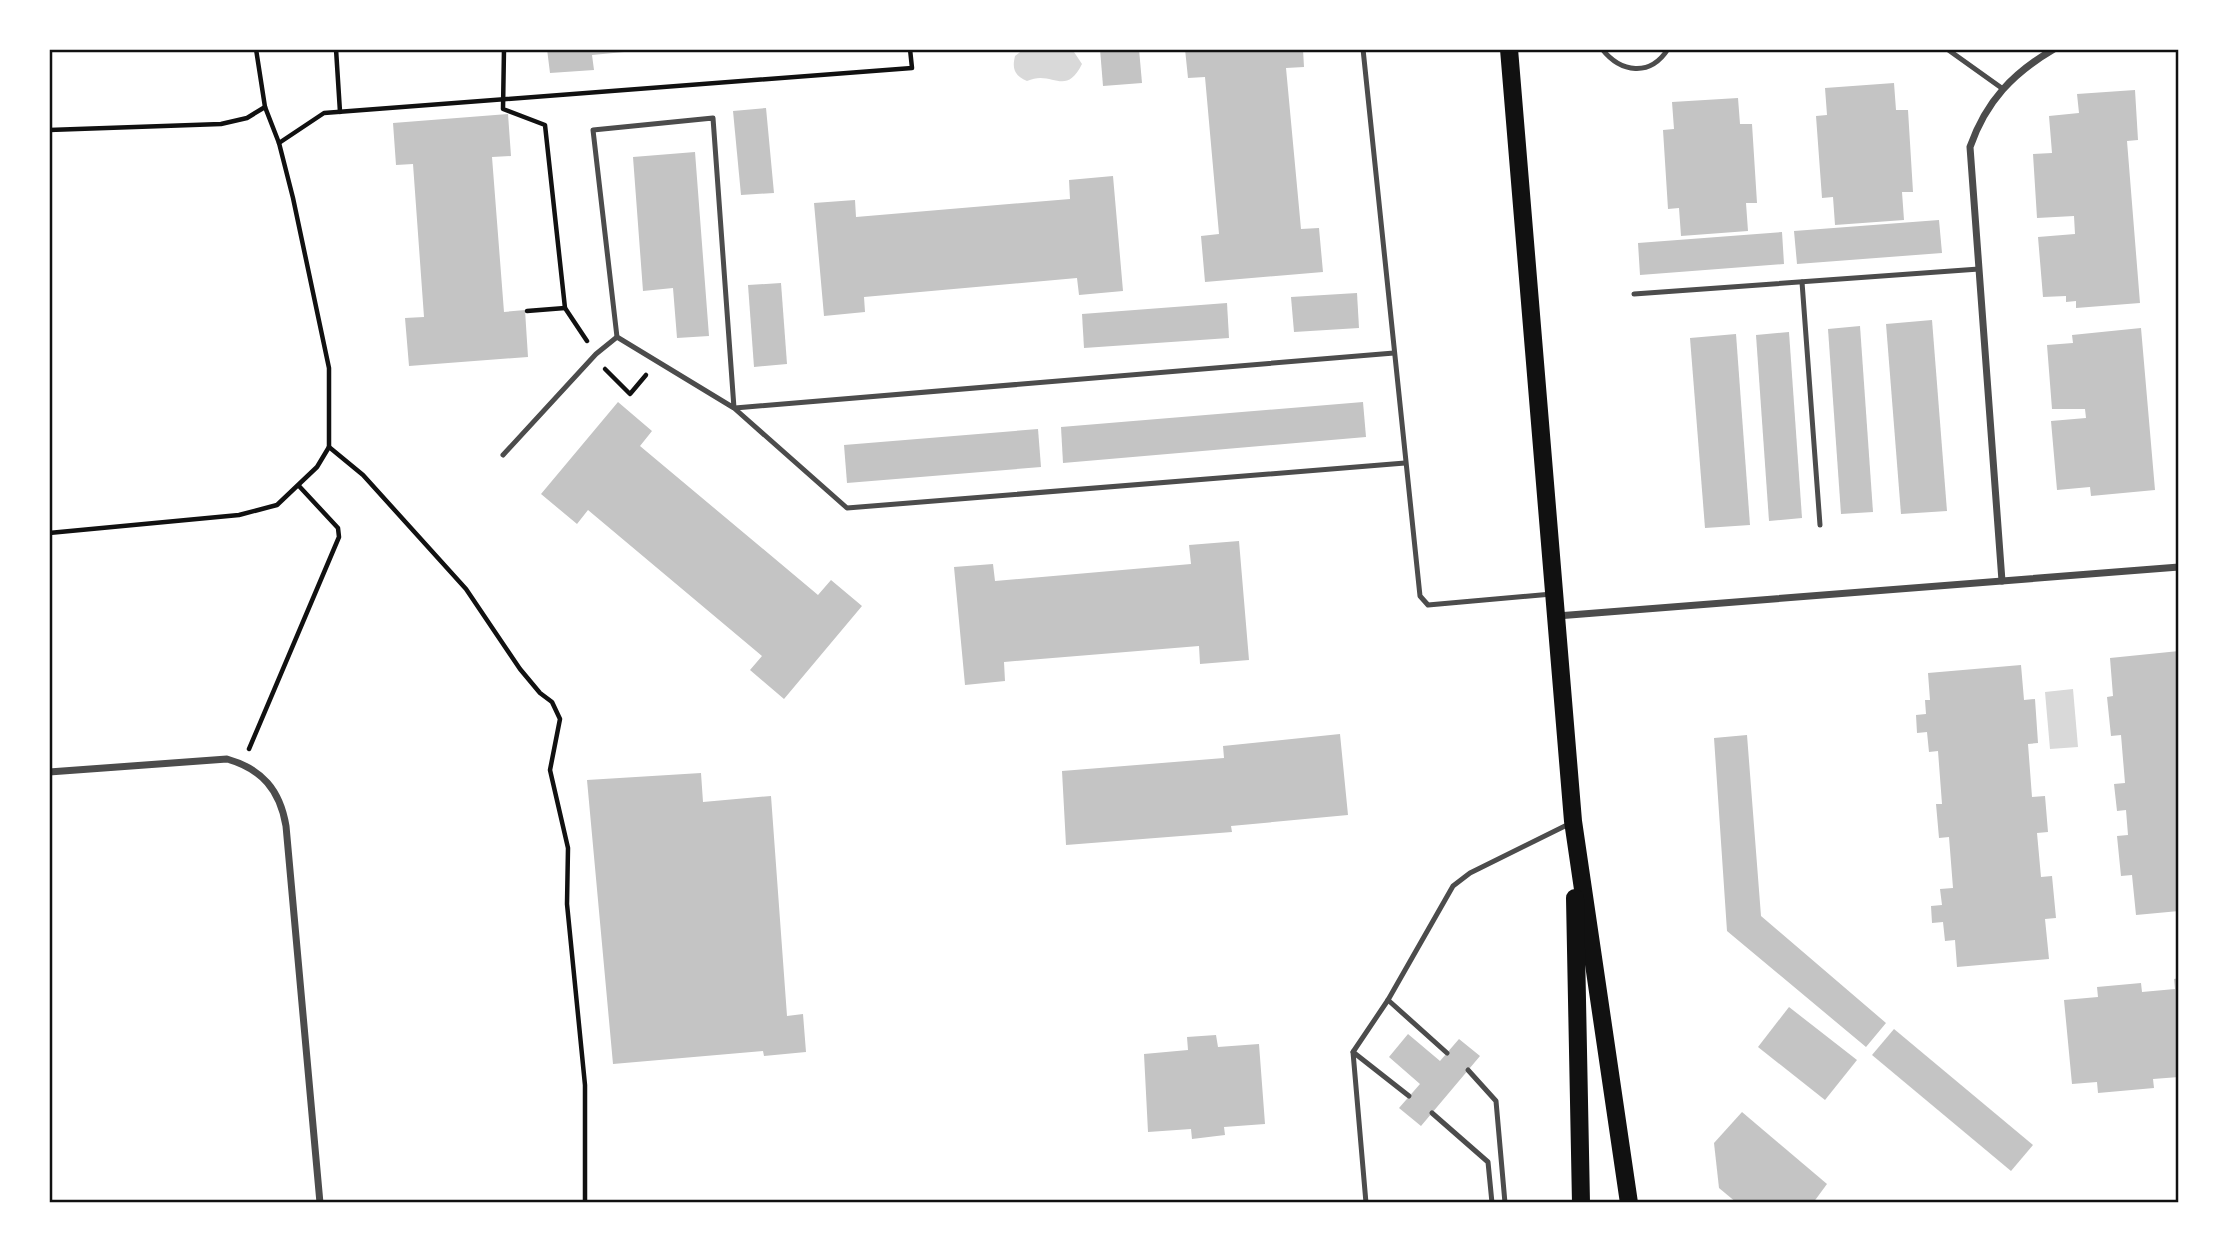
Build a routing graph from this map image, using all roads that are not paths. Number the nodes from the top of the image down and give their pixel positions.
1 (1363, 49) edge
2 (1509, 49) edge
3 (1602, 49) edge
4 (1668, 49) edge
5 (1947, 49) edge
6 (2054, 49) edge
7 (2003, 89) junction
8 (1979, 270) junction
9 (1802, 282) junction
10 (1634, 294) dead end
11 (617, 337) junction
12 (1394, 353) junction
13 (734, 408) junction
14 (503, 455) dead end
15 (1405, 463) junction
16 (1821, 525) dead end
17 (2179, 566) edge
18 (2002, 581) junction
19 (1554, 594) junction
20 (1556, 616) junction
21 (49, 772) edge
22 (1573, 821) junction
23 (1388, 1000) junction
24 (1353, 1052) junction
25 (1447, 1053) dead end
26 (1468, 1070) dead end
27 (1409, 1096) dead end
28 (1432, 1113) dead end
29 (320, 1203) edge
30 (1366, 1203) edge
31 (1492, 1203) edge
32 (1506, 1203) edge
33 (1581, 1203) edge
34 (1629, 1203) edge

1 - 12 lane
2 - 19 main road
3 - 4 lane
5 - 7 lane
6 - 7 street
7 - 8 street
8 - 9 lane
8 - 18 street
9 - 10 lane
9 - 16 lane
11 - 13 lane
11 - 13 lane
11 - 14 lane
12 - 13 lane
12 - 15 lane
13 - 15 lane
15 - 19 lane
17 - 18 street
18 - 20 street
19 - 20 main road
20 - 22 main road
21 - 29 street
22 - 23 lane
22 - 33 main road
22 - 34 main road
23 - 24 lane
23 - 25 lane
24 - 27 lane
24 - 30 lane
26 - 32 lane
28 - 31 lane

